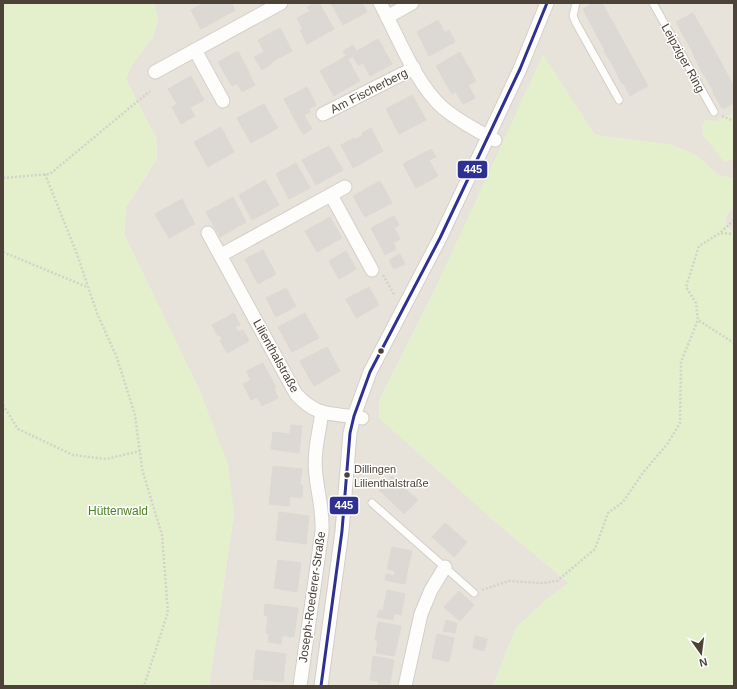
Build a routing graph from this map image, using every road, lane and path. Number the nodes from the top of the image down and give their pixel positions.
1 (280, 3) edge
2 (380, 3) edge
3 (412, 3) edge
4 (547, 3) edge
5 (556, 3) edge
6 (576, 3) edge
7 (653, 3) edge
8 (387, 16) junction
9 (195, 50) junction
10 (414, 68) junction
11 (155, 72) dead end
12 (150, 91) dead end
13 (618, 100) dead end
14 (223, 101) dead end
15 (714, 112) joint
16 (324, 114) dead end
17 (734, 121) edge
18 (492, 139) junction
19 (45, 174) junction
20 (3, 178) edge
21 (345, 187) dead end
22 (331, 195) junction
23 (734, 220) edge
24 (208, 233) dead end
25 (720, 233) junction
26 (734, 234) edge
27 (3, 252) edge
28 (221, 255) junction
29 (372, 270) joint
30 (88, 287) junction
31 (403, 308) junction
32 (698, 320) junction
33 (734, 343) edge
34 (3, 405) edge
35 (322, 412) junction
36 (358, 417) junction
37 (140, 451) junction
38 (372, 502) dead end
39 (445, 567) junction
40 (474, 593) joint
41 (144, 686) edge
42 (300, 686) edge
43 (321, 686) edge
44 (405, 686) edge

1 - 9 street
2 - 8 street, Am Fischerberg
3 - 8 street
4 - 18 street
5 - 18 street
6 - 13 lane
7 - 15 lane, Leipziger Ring
8 - 10 street, Am Fischerberg
9 - 11 street
9 - 14 street
10 - 16 street, Am Fischerberg
10 - 18 street, Am Fischerberg
12 - 19 path
15 - 17 path
18 - 31 street
18 - 36 street
19 - 20 path
19 - 30 path
21 - 22 street
22 - 28 street
22 - 29 street
23 - 25 path
24 - 28 street, Lilienthalstraße
25 - 26 path
25 - 32 path
27 - 30 path
28 - 35 street, Lilienthalstraße
29 - 31 path
30 - 37 path
31 - 36 street
32 - 33 path
32 - 40 path
34 - 37 path
35 - 36 street, Lilienthalstraße
35 - 42 street, Joseph-Roederer-Straße
36 - 43 street
37 - 41 path
38 - 39 lane
39 - 40 lane
39 - 44 street

